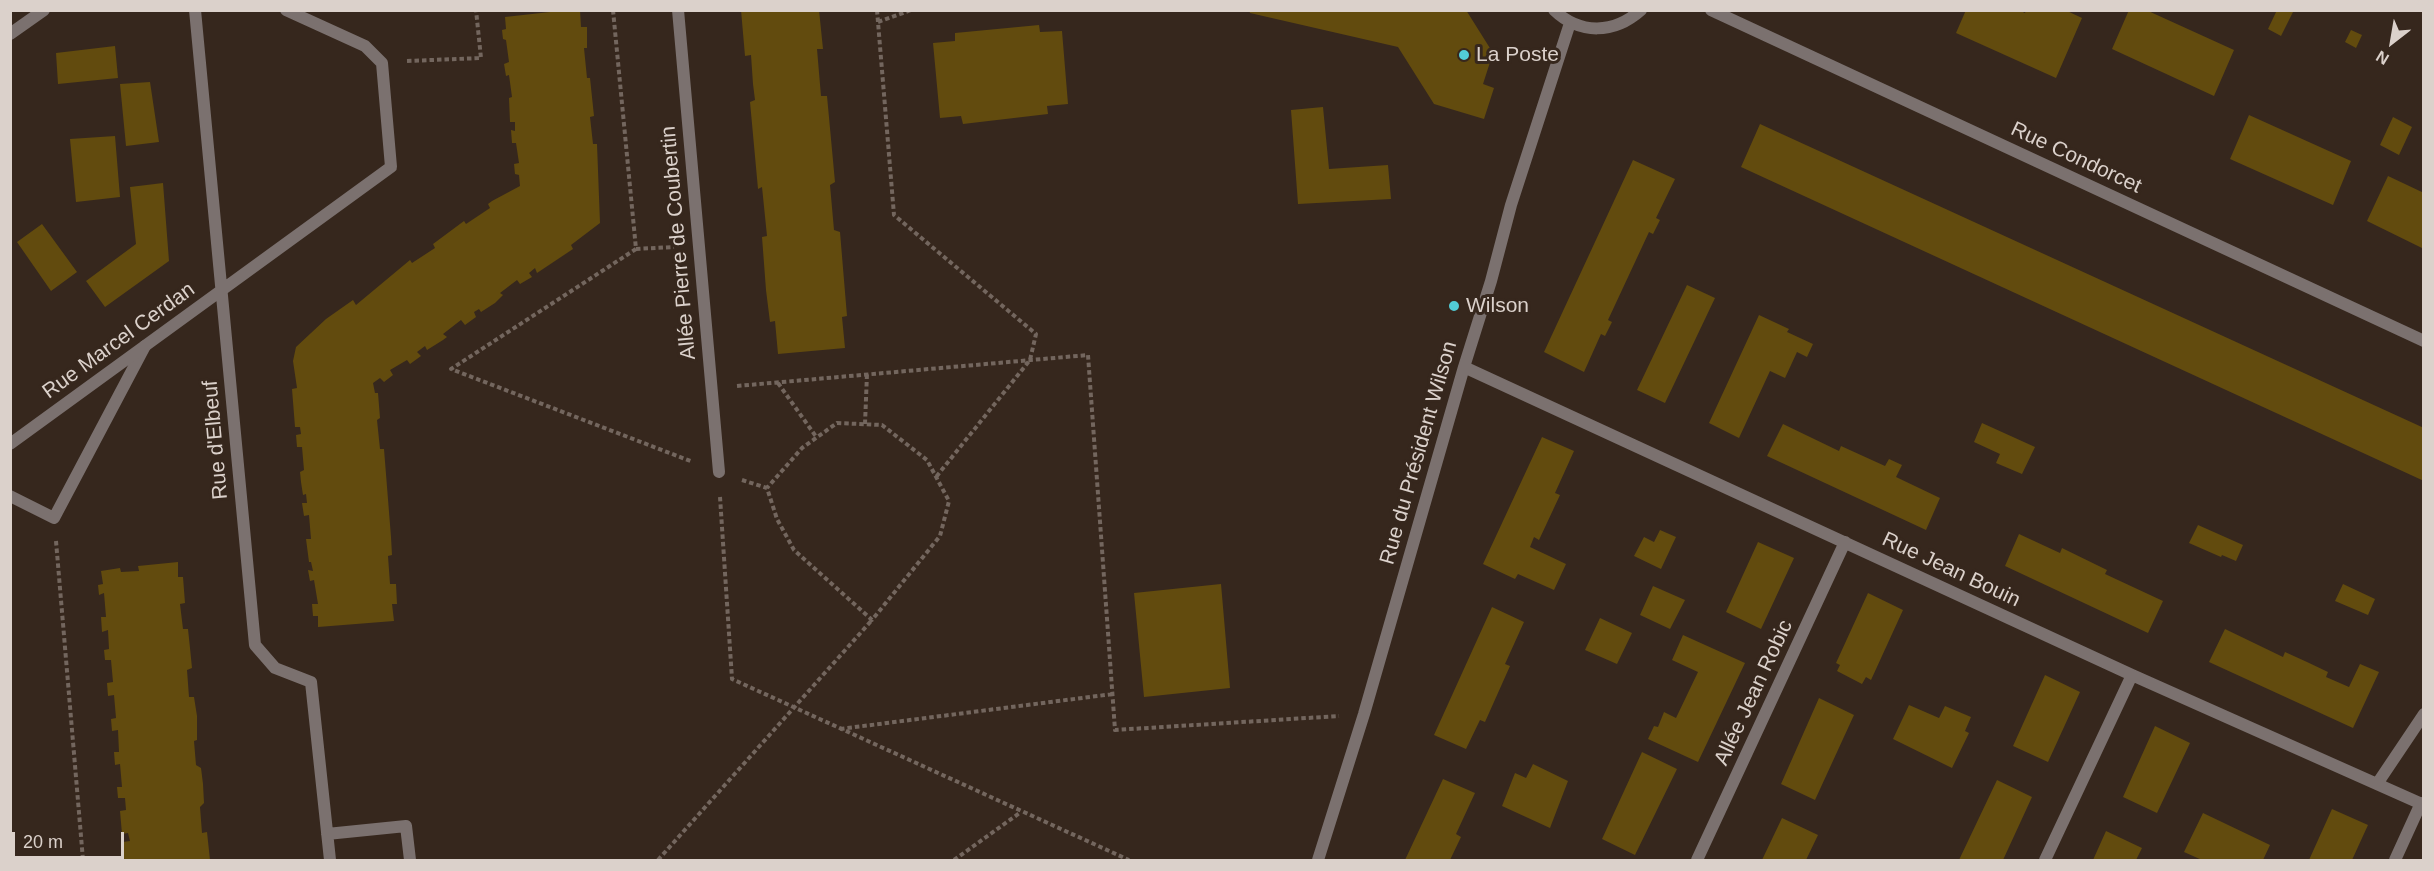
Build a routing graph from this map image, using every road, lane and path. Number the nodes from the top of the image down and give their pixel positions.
1 (44, 10) edge
2 (195, 10) edge
3 (286, 10) edge
4 (476, 10) edge
5 (613, 10) edge
6 (678, 10) edge
7 (877, 10) edge
8 (911, 10) edge
9 (1554, 10) edge
10 (1641, 10) edge
11 (1711, 10) edge
12 (878, 22) junction
13 (1570, 23) junction
14 (10, 34) edge
15 (382, 63) junction
16 (699, 245) junction
17 (636, 249) junction
18 (221, 291) junction
19 (2424, 341) edge
20 (146, 346) junction
21 (1030, 360) junction
22 (1464, 367) junction
23 (867, 374) junction
24 (778, 382) junction
25 (712, 388) junction
26 (865, 424) junction
27 (817, 438) junction
28 (10, 444) edge
29 (719, 472) junction
30 (936, 477) junction
31 (767, 488) junction
32 (10, 496) edge
33 (54, 518) junction
34 (1845, 542) junction
35 (872, 620) junction
36 (2132, 675) junction
37 (1113, 694) junction
38 (794, 707) junction
39 (1364, 714) junction
40 (2424, 714) edge
41 (839, 729) junction
42 (2377, 784) junction
43 (2422, 804) edge
44 (1021, 812) junction
45 (327, 834) junction
46 (83, 861) edge
47 (330, 861) edge
48 (410, 861) edge
49 (658, 861) edge
50 (954, 861) edge
51 (1129, 861) edge
52 (1318, 861) edge
53 (1697, 861) edge
54 (2045, 861) edge
55 (2395, 861) edge

1 - 14 street
2 - 18 street, Rue d'Elbeuf
3 - 15 street
4 - 15 path
5 - 17 path
6 - 16 street, Allée Pierre de Coubertin
7 - 12 path
8 - 12 path
9 - 13 street
10 - 13 street
11 - 19 street, Rue Condorcet
12 - 21 path
13 - 22 street, Rue du Président Wilson
15 - 18 street, Rue Marcel Cerdan
16 - 17 path
16 - 25 street, Allée Pierre de Coubertin
17 - 29 path
18 - 20 street, Rue Marcel Cerdan
18 - 45 street, Rue d'Elbeuf
20 - 28 street, Rue Marcel Cerdan
20 - 33 street
21 - 23 path
21 - 30 path
21 - 37 path
22 - 34 street, Rue Jean Bouin
22 - 39 street, Rue du Président Wilson
23 - 24 path
23 - 26 path
24 - 25 path
24 - 27 path
25 - 29 street, Allée Pierre de Coubertin
26 - 27 path
26 - 30 path
27 - 31 path
29 - 31 path
29 - 38 path
30 - 35 path
31 - 35 path
32 - 33 street
33 - 46 path
34 - 36 street, Rue Jean Bouin
34 - 53 street, Allée Jean Robic
35 - 38 path
36 - 42 street, Rue Jean Bouin
36 - 54 street
37 - 39 path
37 - 41 path
38 - 41 path
38 - 49 path
39 - 52 street, Rue du Président Wilson
40 - 42 street
41 - 44 path
42 - 43 street, Rue Jean Bouin
43 - 55 street
44 - 50 path
44 - 51 path
45 - 47 street
45 - 48 street

